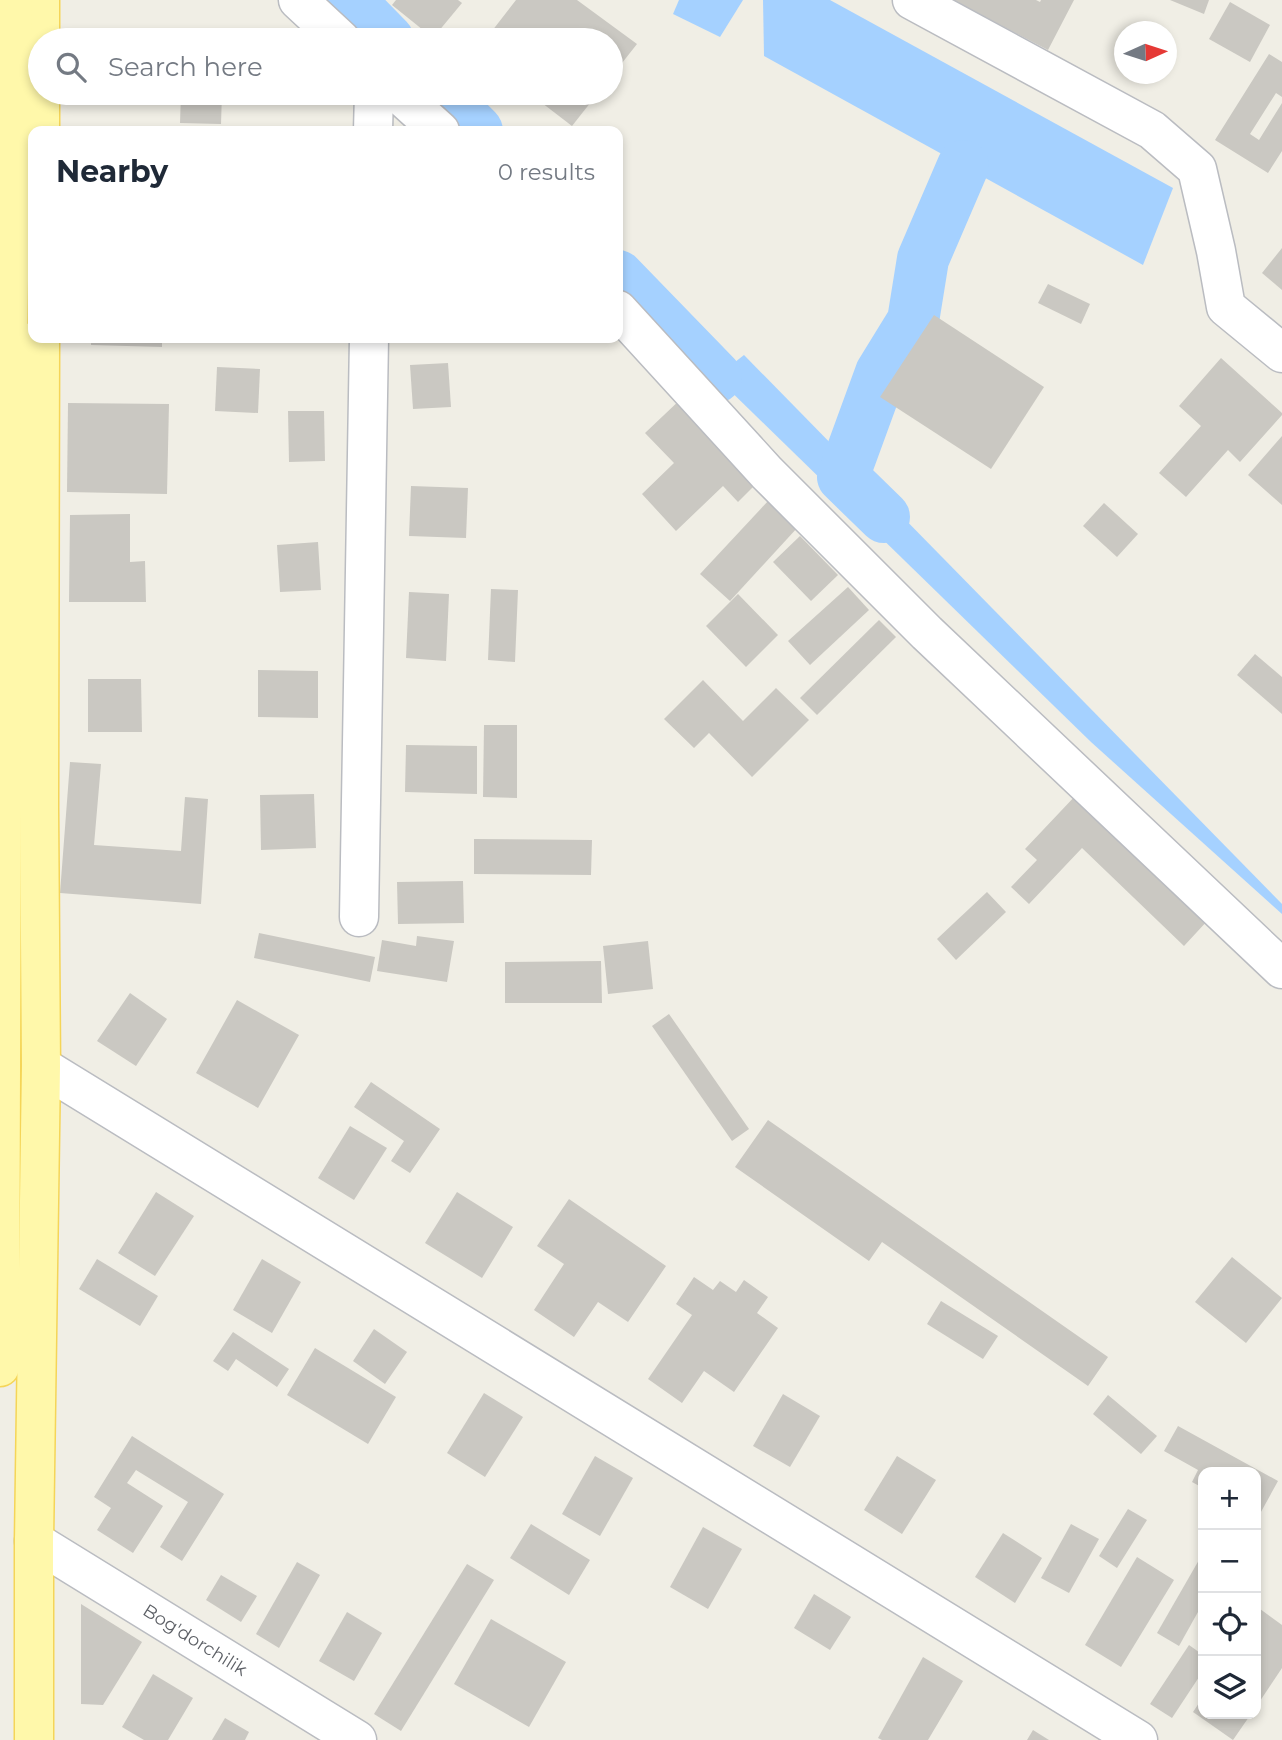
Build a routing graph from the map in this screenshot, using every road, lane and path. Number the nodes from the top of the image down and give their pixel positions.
1 (13, 0) edge
2 (40, 0) edge
3 (298, 0) edge
4 (912, 0) edge
5 (40, 28) edge
6 (328, 28) edge
7 (40, 105) edge
8 (374, 105) edge
9 (411, 105) edge
10 (40, 126) edge
11 (373, 126) edge
12 (434, 126) edge
13 (4, 252) edge
14 (623, 315) edge
15 (40, 343) edge
16 (369, 343) edge
17 (1282, 353) edge
18 (1, 814) edge
19 (359, 917) dead end
20 (1282, 969) edge
21 (1, 1027) edge
22 (41, 1066) junction
23 (0, 1367) edge
24 (34, 1541) junction
25 (34, 1740) edge
26 (357, 1740) edge
27 (1138, 1740) edge

1 - 13 main road
2 - 5 main road
3 - 6 street
4 - 17 street
7 - 10 main road
8 - 11 street
9 - 12 street
13 - 18 main road
14 - 20 street
15 - 22 main road
16 - 19 street
18 - 21 main road
21 - 23 main road
22 - 24 main road
22 - 27 street
24 - 25 main road
24 - 26 street, Bog'dorchilik

